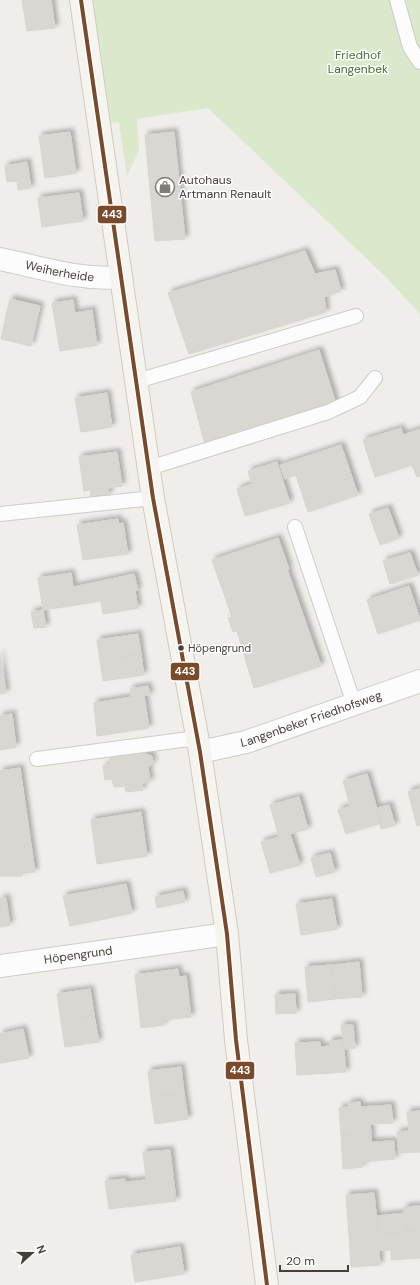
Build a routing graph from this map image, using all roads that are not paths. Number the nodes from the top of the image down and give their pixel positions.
1 (81, 0) edge
2 (396, 0) edge
3 (420, 62) edge
4 (0, 259) edge
5 (121, 277) junction
6 (356, 316) dead end
7 (375, 378) dead end
8 (137, 381) junction
9 (149, 468) junction
10 (153, 498) junction
11 (0, 514) edge
12 (295, 527) dead end
13 (420, 682) edge
14 (354, 704) junction
15 (199, 745) junction
16 (37, 760) dead end
17 (227, 934) junction
18 (0, 966) edge
19 (267, 1285) edge

1 - 5 main road
2 - 3 lane
4 - 5 street, Weiherheide
5 - 8 main road
6 - 8 lane
7 - 9 lane
8 - 9 main road
9 - 10 main road
10 - 11 lane
10 - 15 main road
12 - 14 lane
13 - 14 street, Langenbeker Friedhofsweg
14 - 15 street, Langenbeker Friedhofsweg
15 - 16 lane
15 - 17 main road
17 - 18 street, Höpengrund
17 - 19 main road

